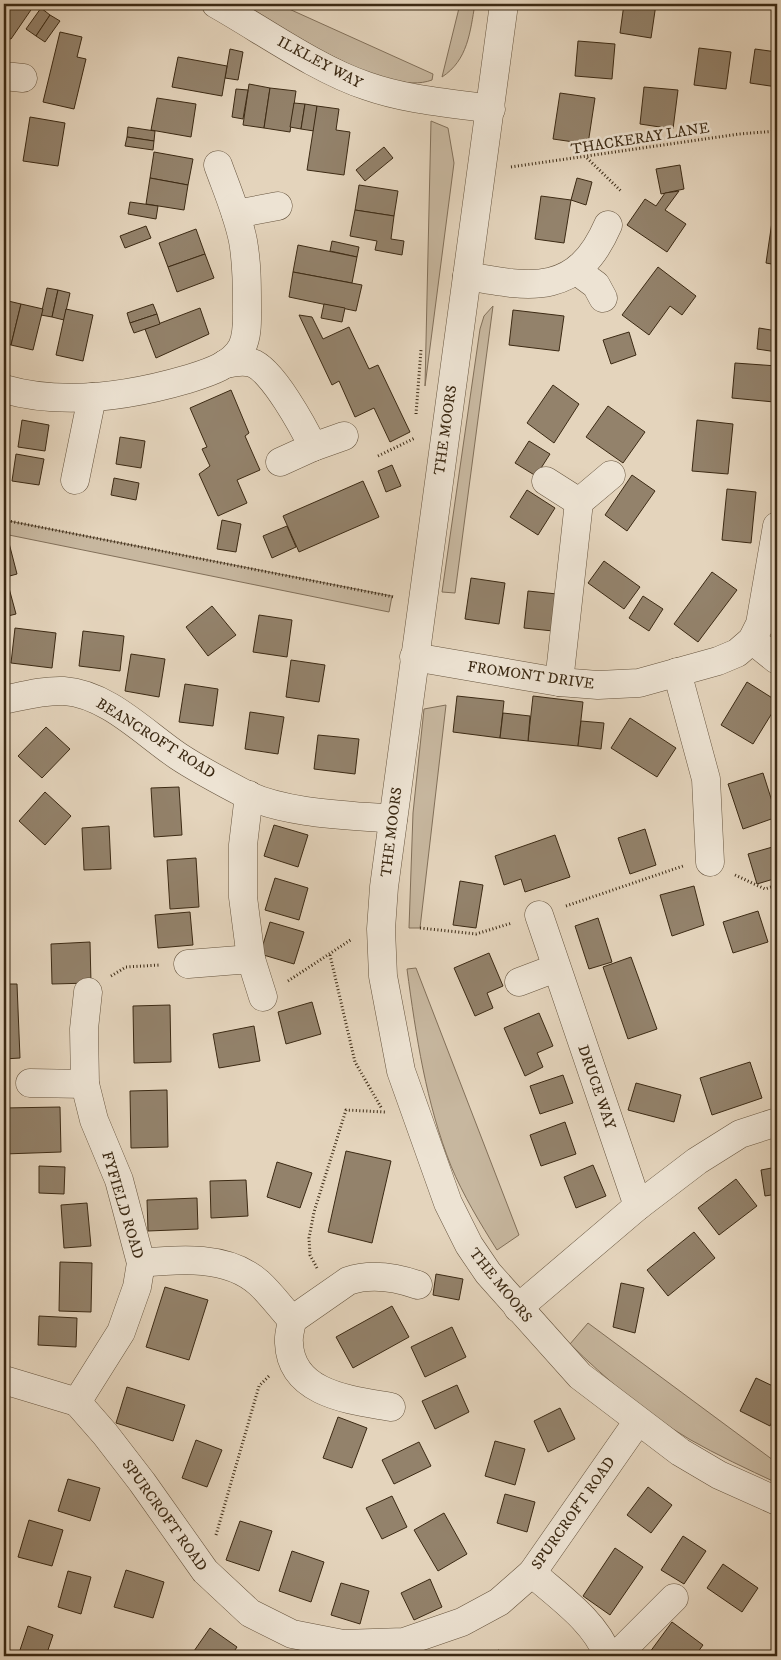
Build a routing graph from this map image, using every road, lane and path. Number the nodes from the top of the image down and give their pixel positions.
1 (216, 4) edge
2 (504, 4) edge
3 (491, 109) junction
4 (777, 131) edge
5 (586, 158) junction
6 (218, 165) dead end
7 (507, 168) dead end
8 (622, 192) dead end
9 (278, 206) dead end
10 (236, 214) junction
11 (608, 225) dead end
12 (577, 271) junction
13 (467, 276) junction
14 (602, 298) dead end
15 (421, 350) dead end
16 (225, 364) junction
17 (4, 389) edge
18 (92, 396) junction
19 (416, 419) dead end
20 (415, 428) dead end
21 (344, 436) dead end
22 (313, 447) junction
23 (378, 456) dead end
24 (280, 462) dead end
25 (611, 475) dead end
26 (75, 480) dead end
27 (546, 481) dead end
28 (579, 502) junction
29 (4, 520) edge
30 (777, 526) edge
31 (422, 600) junction
32 (752, 640) junction
33 (414, 657) junction
34 (777, 660) edge
35 (677, 672) junction
36 (559, 682) junction
37 (4, 700) edge
38 (249, 796) junction
39 (392, 819) junction
40 (710, 862) junction
41 (777, 885) edge
42 (539, 915) junction
43 (420, 928) dead end
44 (355, 938) dead end
45 (330, 955) junction
46 (251, 959) junction
47 (188, 964) joint
48 (556, 968) junction
49 (520, 982) dead end
50 (88, 992) joint
51 (263, 997) joint
52 (30, 1083) dead end
53 (86, 1084) junction
54 (383, 1112) junction
55 (416, 1116) junction
56 (777, 1122) edge
57 (638, 1206) junction
58 (141, 1263) junction
59 (418, 1285) dead end
60 (331, 1292) junction
61 (518, 1308) junction
62 (292, 1320) junction
63 (290, 1355) junction
64 (4, 1380) edge
65 (77, 1402) junction
66 (391, 1408) dead end
67 (638, 1421) junction
68 (777, 1501) edge
69 (205, 1571) junction
70 (532, 1573) junction
71 (674, 1598) dead end
72 (289, 1645) edge
73 (608, 1656) edge
74 (616, 1656) edge

1 - 3 street, ILKLEY WAY
2 - 3 street, THE MOORS
3 - 13 street, THE MOORS
4 - 5 path, THACKERAY LANE
5 - 7 path, THACKERAY LANE
5 - 8 path
6 - 10 street
9 - 10 street
10 - 16 street
11 - 12 street
12 - 13 street
12 - 14 street
13 - 31 street, THE MOORS
15 - 19 path
16 - 18 street
16 - 22 street
17 - 18 street
18 - 26 street
20 - 23 path
21 - 22 street
22 - 24 street
25 - 28 street
27 - 28 street
28 - 36 street
29 - 31 path
30 - 32 street
31 - 33 street, THE MOORS
32 - 34 street
32 - 35 street, FROMONT DRIVE
33 - 36 street, FROMONT DRIVE
33 - 39 street, THE MOORS
35 - 36 street, FROMONT DRIVE
35 - 40 street
37 - 38 street, BEANCROFT ROAD
38 - 39 street, BEANCROFT ROAD
38 - 46 street
39 - 55 street, THE MOORS
40 - 41 path
40 - 42 path
42 - 43 path
42 - 48 street, DRUCE WAY
44 - 45 path
45 - 51 path
45 - 54 path
46 - 47 street
46 - 51 street
47 - 50 path
48 - 49 street
48 - 57 street, DRUCE WAY
50 - 53 street, FYFIELD ROAD
52 - 53 street
53 - 58 street, FYFIELD ROAD
54 - 55 path
54 - 60 path
55 - 61 street, THE MOORS
56 - 57 street
57 - 61 street
58 - 62 street
58 - 65 street, FYFIELD ROAD
59 - 60 street
60 - 62 street
61 - 67 street, THE MOORS
62 - 63 street
63 - 66 street
63 - 69 path
64 - 65 street
65 - 69 street, SPURCROFT ROAD
67 - 68 street, THE MOORS
67 - 70 street, SPURCROFT ROAD
69 - 72 street, SPURCROFT ROAD
70 - 72 street, SPURCROFT ROAD
70 - 73 street
71 - 74 street

